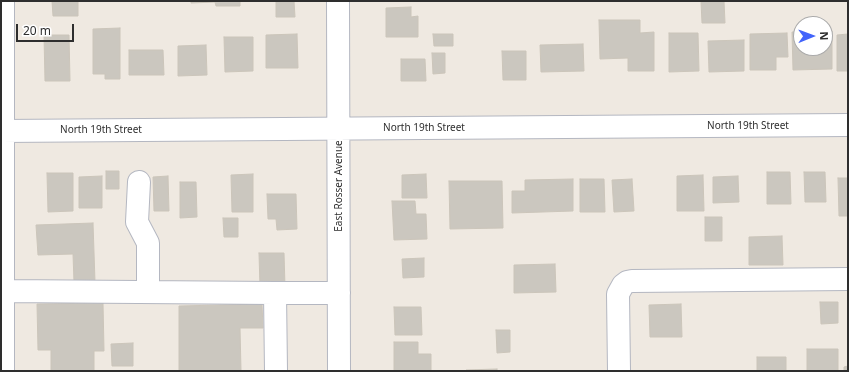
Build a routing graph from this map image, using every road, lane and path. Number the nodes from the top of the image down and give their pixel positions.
1 (2, 1) edge
2 (338, 1) edge
3 (848, 125) edge
4 (339, 128) junction
5 (2, 130) edge
6 (139, 182) dead end
7 (848, 279) edge
8 (2, 291) junction
9 (148, 292) junction
10 (276, 294) junction
11 (339, 294) junction
12 (3, 371) edge
13 (276, 371) edge
14 (339, 371) edge
15 (619, 371) edge

1 - 5 street
2 - 4 street, East Rosser Avenue
3 - 4 street, North 19th Street
4 - 5 street, North 19th Street
4 - 11 street, East Rosser Avenue
5 - 8 street
6 - 9 street
7 - 15 street
8 - 9 street
8 - 12 street
9 - 10 street
10 - 11 street
10 - 13 street
11 - 14 street, East Rosser Avenue

